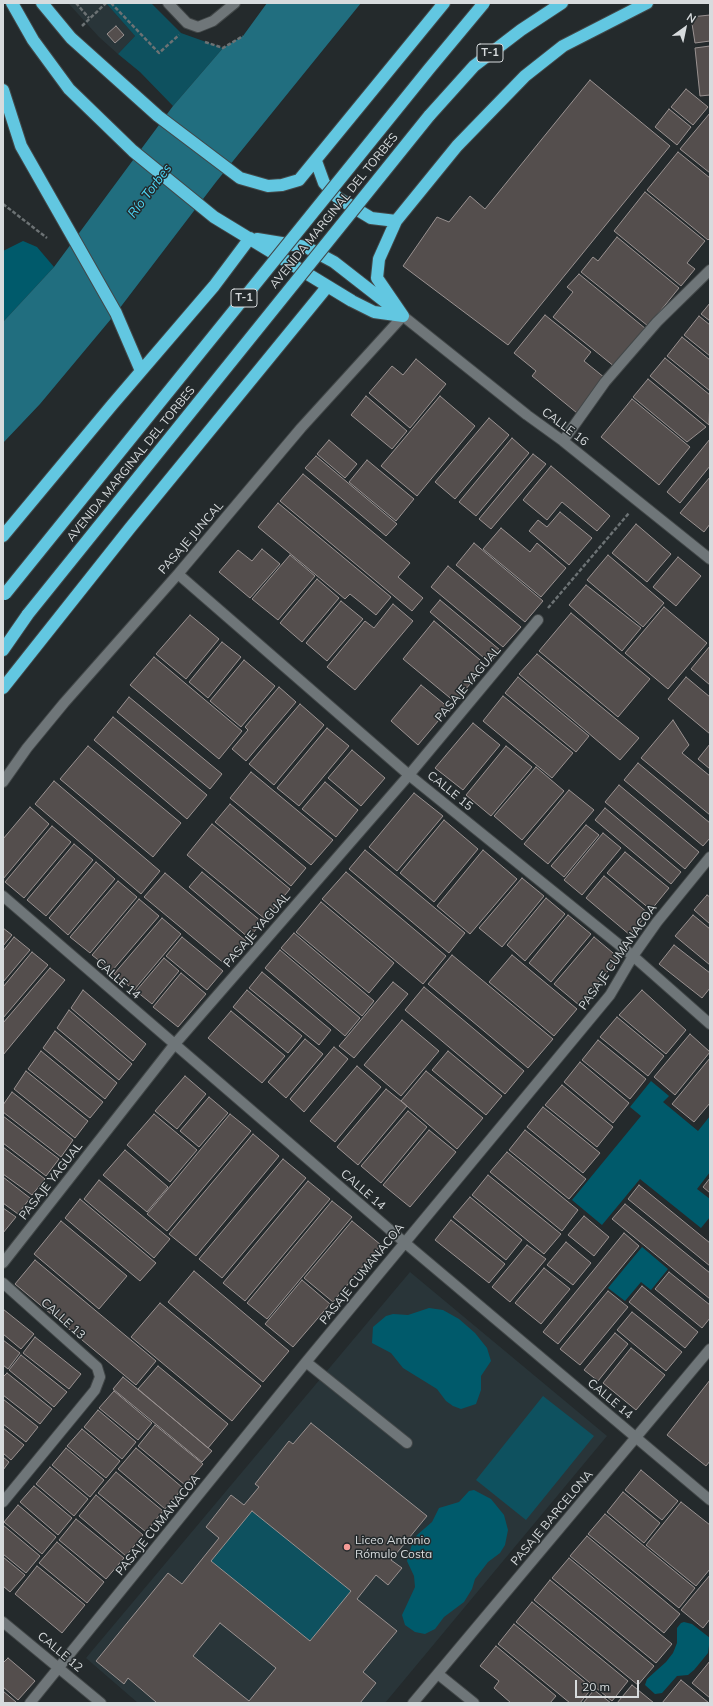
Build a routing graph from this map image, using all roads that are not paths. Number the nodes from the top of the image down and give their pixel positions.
1 (12, 3) edge
2 (42, 3) edge
3 (168, 3) edge
4 (235, 3) edge
5 (444, 3) edge
6 (484, 3) edge
7 (562, 3) edge
8 (648, 3) edge
9 (3, 90) edge
10 (316, 161) junction
11 (396, 221) junction
12 (250, 238) junction
13 (710, 270) edge
14 (327, 287) junction
15 (403, 316) junction
16 (142, 371) junction
17 (563, 441) junction
18 (3, 536) edge
19 (710, 559) edge
20 (178, 574) junction
21 (4, 596) edge
22 (538, 620) road end
23 (3, 650) edge
24 (3, 688) edge
25 (409, 775) junction
26 (3, 782) edge
27 (710, 858) edge
28 (3, 896) edge
29 (633, 956) junction
30 (710, 1024) edge
31 (174, 1045) junction
32 (404, 1242) junction
33 (3, 1263) edge
34 (3, 1283) edge
35 (710, 1349) edge
36 (306, 1362) junction
37 (636, 1438) junction
38 (407, 1443) dead end
39 (710, 1500) edge
40 (3, 1502) edge
41 (3, 1622) edge
42 (60, 1668) junction
43 (438, 1674) junction
44 (30, 1703) edge
45 (101, 1703) edge
46 (413, 1703) edge
47 (474, 1703) edge

1 - 12 highway
2 - 10 highway
3 - 4 street
5 - 10 highway
6 - 21 highway, AVENIDA MARGINAL DEL TORBES / T-1, bridge
7 - 23 highway, AVENIDA MARGINAL DEL TORBES / T-1, bridge
8 - 11 highway
9 - 16 highway
10 - 11 highway
11 - 15 highway
12 - 14 highway
12 - 15 highway
12 - 16 highway
13 - 17 street
14 - 15 highway
14 - 24 highway
15 - 17 street, CALLE 16
15 - 20 street, PASAJE JUNCAL
16 - 18 highway
17 - 19 street, CALLE 16
20 - 25 street, CALLE 15
20 - 26 street, PASAJE JUNCAL
22 - 25 street, PASAJE YAGUAL
25 - 29 street, CALLE 15
25 - 31 street, PASAJE YAGUAL
27 - 29 street, PASAJE CUMANACOA
28 - 31 street, CALLE 14
29 - 30 street, CALLE 15
29 - 32 street, PASAJE CUMANACOA
31 - 32 street, CALLE 14
31 - 33 street, PASAJE YAGUAL
32 - 36 street, PASAJE CUMANACOA
32 - 37 street, CALLE 14
34 - 40 street, CALLE 13
35 - 37 street, PASAJE BARCELONA
36 - 38 street
36 - 42 street, PASAJE CUMANACOA
37 - 39 street, CALLE 14
37 - 43 street, PASAJE BARCELONA
41 - 42 street, CALLE 12
42 - 44 street, PASAJE CUMANACOA
42 - 45 street, CALLE 12
43 - 46 street, PASAJE BARCELONA
43 - 47 street

